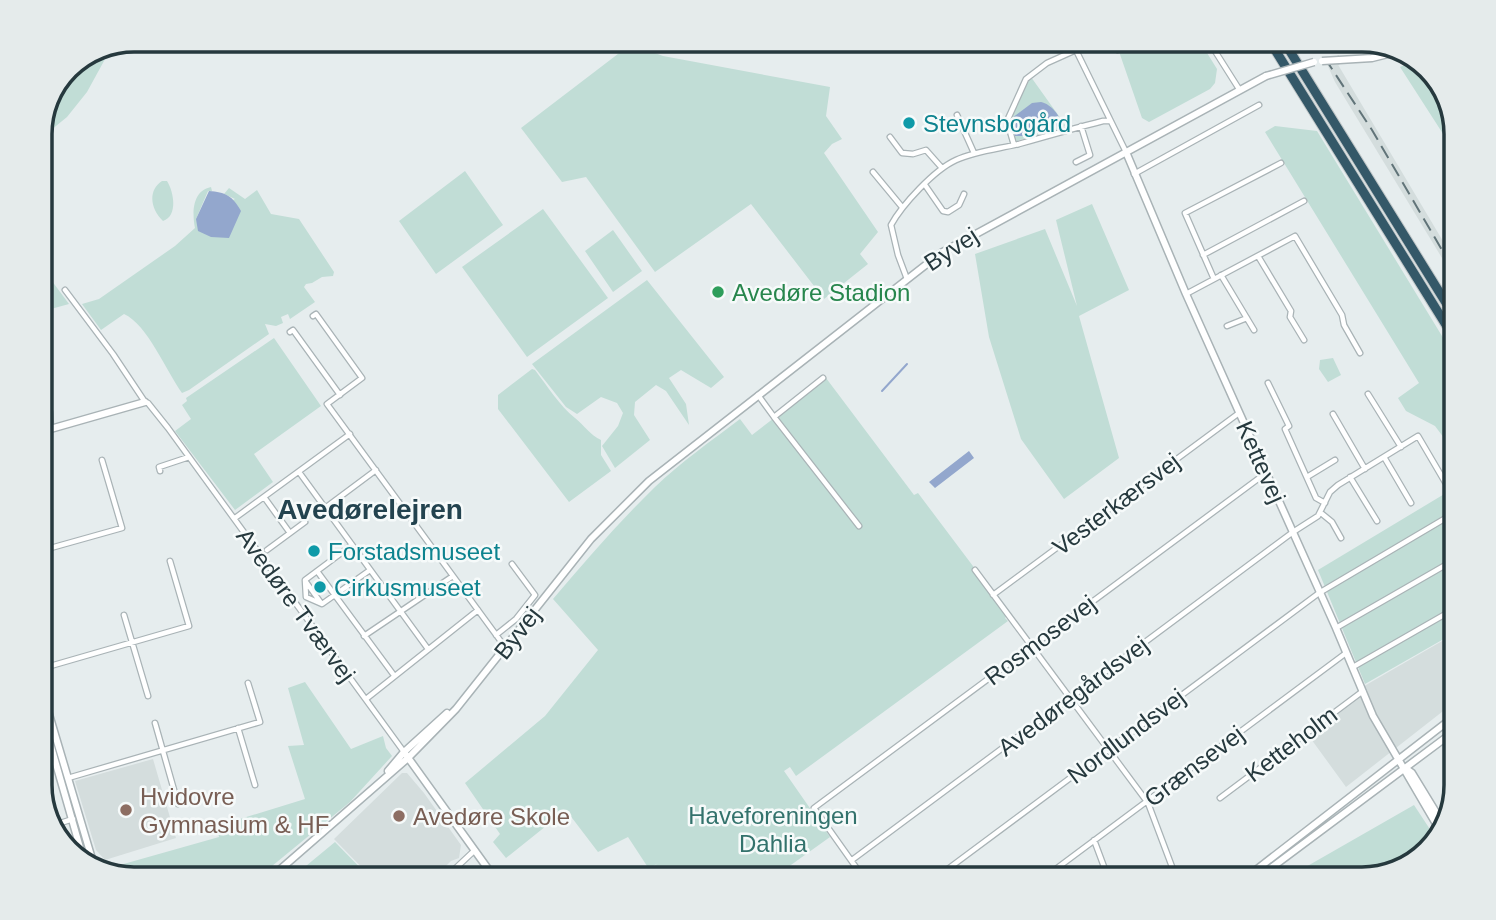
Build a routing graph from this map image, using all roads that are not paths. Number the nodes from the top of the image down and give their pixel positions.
1 (1072, 52) edge
2 (1077, 52) edge
3 (1216, 52) edge
4 (1276, 52) edge
5 (1290, 52) edge
6 (1383, 55) edge
7 (1239, 89) junction
8 (1259, 105) dead end
9 (957, 115) dead end
10 (1110, 121) junction
11 (1081, 126) junction
12 (890, 137) dead end
13 (1014, 145) junction
14 (1126, 152) junction
15 (974, 153) junction
16 (1076, 162) dead end
17 (1281, 163) dead end
18 (943, 168) junction
19 (873, 172) dead end
20 (1134, 174) junction
21 (925, 185) junction
22 (964, 194) dead end
23 (1304, 201) dead end
24 (902, 207) junction
25 (1203, 255) junction
26 (1258, 256) junction
27 (1221, 275) junction
28 (907, 279) junction
29 (1214, 279) junction
30 (65, 290) dead end
31 (1186, 294) junction
32 (1443, 298) edge
33 (313, 316) dead end
34 (1247, 318) junction
35 (1443, 321) edge
36 (1227, 326) dead end
37 (1254, 330) dead end
38 (290, 332) dead end
39 (1304, 340) dead end
40 (1360, 353) dead end
41 (823, 379) dead end
42 (1268, 383) dead end
43 (340, 394) junction
44 (757, 394) junction
45 (1368, 394) dead end
46 (145, 402) junction
47 (1239, 413) junction
48 (1332, 414) dead end
49 (774, 417) junction
50 (53, 428) edge
51 (350, 434) junction
52 (1401, 447) junction
53 (189, 457) junction
54 (1384, 457) junction
55 (102, 460) dead end
56 (1335, 460) dead end
57 (1365, 469) junction
58 (376, 470) junction
59 (160, 471) dead end
60 (299, 472) junction
61 (1266, 473) junction
62 (1307, 477) junction
63 (1350, 477) junction
64 (1444, 479) edge
65 (264, 497) junction
66 (1326, 503) junction
67 (1411, 503) dead end
68 (325, 508) junction
69 (1321, 513) junction
70 (234, 519) junction
71 (1444, 519) edge
72 (1377, 521) dead end
73 (305, 522) dead end
74 (859, 526) dead end
75 (1293, 532) junction
76 (290, 533) junction
77 (1341, 538) dead end
78 (352, 545) junction
79 (53, 547) edge
80 (267, 550) dead end
81 (170, 561) dead end
82 (512, 564) dead end
83 (1444, 566) edge
84 (370, 570) junction
85 (975, 570) dead end
86 (317, 571) junction
87 (453, 576) junction
88 (305, 580) junction
89 (1319, 593) junction
90 (993, 595) junction
91 (335, 596) junction
92 (306, 597) junction
93 (296, 604) junction
94 (322, 604) junction
95 (478, 610) junction
96 (401, 611) junction
97 (124, 615) dead end
98 (1444, 615) edge
99 (1336, 628) junction
100 (496, 635) junction
101 (364, 636) junction
102 (132, 642) junction
103 (1031, 647) junction
104 (505, 648) junction
105 (428, 649) junction
106 (1347, 653) junction
107 (53, 664) edge
108 (1353, 667) junction
109 (393, 674) dead end
110 (248, 683) dead end
111 (1363, 691) junction
112 (148, 696) dead end
113 (366, 699) junction
114 (1069, 699) junction
115 (155, 723) dead end
116 (1444, 724) edge
117 (238, 728) junction
118 (1444, 739) edge
119 (53, 742) edge
120 (163, 750) junction
121 (1108, 750) junction
122 (406, 755) junction
123 (1399, 758) junction
124 (1405, 768) junction
125 (65, 779) junction
126 (255, 785) dead end
127 (1220, 798) dead end
128 (1146, 801) junction
129 (178, 804) dead end
130 (1438, 815) edge
131 (76, 818) junction
132 (1435, 822) edge
133 (61, 823) edge
134 (1094, 840) junction
135 (82, 849) edge
136 (475, 849) junction
137 (90, 855) edge
138 (852, 860) junction
139 (283, 867) edge
140 (456, 867) edge
141 (487, 867) edge
142 (857, 867) edge
143 (950, 867) edge
144 (1058, 867) edge
145 (1104, 867) edge
146 (1172, 867) edge
147 (1260, 867) edge
148 (1272, 867) edge

1 - 13 street
2 - 10 street
3 - 7 street
4 - 35 highway
5 - 32 highway
6 - 7 street, Byvej, bridge
7 - 14 street, Byvej
8 - 20 street
9 - 15 street
10 - 11 street
10 - 14 street
11 - 13 street
11 - 16 street
12 - 18 street
13 - 15 street
14 - 20 street, Kettevej
14 - 28 street, Byvej
15 - 18 street
17 - 25 street
18 - 21 street
19 - 24 street
20 - 31 street, Kettevej
21 - 22 street
21 - 24 street
23 - 25 street
24 - 28 street
25 - 29 street
26 - 27 street
26 - 39 street
26 - 40 street
27 - 29 street
27 - 34 street
28 - 44 street, Byvej
29 - 31 street
30 - 46 street, Avedøre Tværvej
31 - 47 street, Kettevej
33 - 43 street
34 - 36 street
34 - 37 street
38 - 43 street
41 - 49 street
42 - 62 street
43 - 51 street
44 - 49 street
44 - 104 street, Byvej
45 - 52 street
46 - 50 street
46 - 53 street, Avedøre Tværvej
47 - 61 street, Kettevej
47 - 90 street, Vesterkærsvej
48 - 57 street
49 - 74 street
51 - 58 street
51 - 60 street
52 - 54 street
52 - 64 street
53 - 59 street
53 - 70 street, Avedøre Tværvej
54 - 57 street
54 - 67 street
55 - 79 street
56 - 62 street
57 - 63 street
58 - 68 street
58 - 87 street
60 - 65 street
60 - 68 street
61 - 75 street, Kettevej
61 - 103 street, Rosmosevej
62 - 66 street
63 - 66 street
63 - 72 street
65 - 70 street
65 - 76 street
66 - 69 street
68 - 78 street
69 - 75 street, Avedøregårdsvej
69 - 77 street
70 - 93 street, Avedøre Tværvej
71 - 89 street, Nordlundsvej
73 - 76 street
75 - 89 street, Kettevej
75 - 114 street, Avedøregårdsvej
76 - 80 street
78 - 84 street
78 - 86 street
81 - 102 street
82 - 100 street
83 - 99 street
84 - 91 street
84 - 96 street
85 - 90 street
86 - 88 street
86 - 91 street
87 - 95 street
87 - 96 street
88 - 92 street
88 - 94 street
89 - 99 street, Kettevej
89 - 121 street, Nordlundsvej
90 - 103 street
91 - 94 street
91 - 101 street
92 - 93 street
92 - 94 street
93 - 113 street, Avedøre Tværvej
95 - 100 street
95 - 105 street
96 - 101 street
96 - 105 street
97 - 102 street
98 - 108 street
99 - 106 street, Kettevej
100 - 104 street
101 - 109 street
102 - 107 street
102 - 112 street
103 - 114 street
103 - 138 street, Rosmosevej
104 - 122 street, Byvej
105 - 113 street
106 - 108 street, Kettevej
106 - 128 street, Grænsevej
108 - 111 street, Kettevej
110 - 117 street
111 - 123 street, Kettevej
111 - 127 street, Ketteholm
113 - 122 street, Avedøre Tværvej
114 - 121 street
114 - 138 street, Avedøregårdsvej
115 - 120 street
116 - 123 street
117 - 120 street
117 - 126 street
118 - 124 street
119 - 125 street
120 - 125 street
120 - 129 street
121 - 128 street
121 - 143 street, Nordlundsvej
122 - 136 street
122 - 139 street, Byvej
123 - 124 street, Kettevej
123 - 147 street
124 - 130 street
124 - 132 street
124 - 148 street
125 - 131 street
128 - 134 street, Grænsevej
128 - 146 street
131 - 133 street
131 - 135 street
131 - 137 street
134 - 144 street, Grænsevej
134 - 145 street
136 - 140 street
136 - 141 street
138 - 142 street

